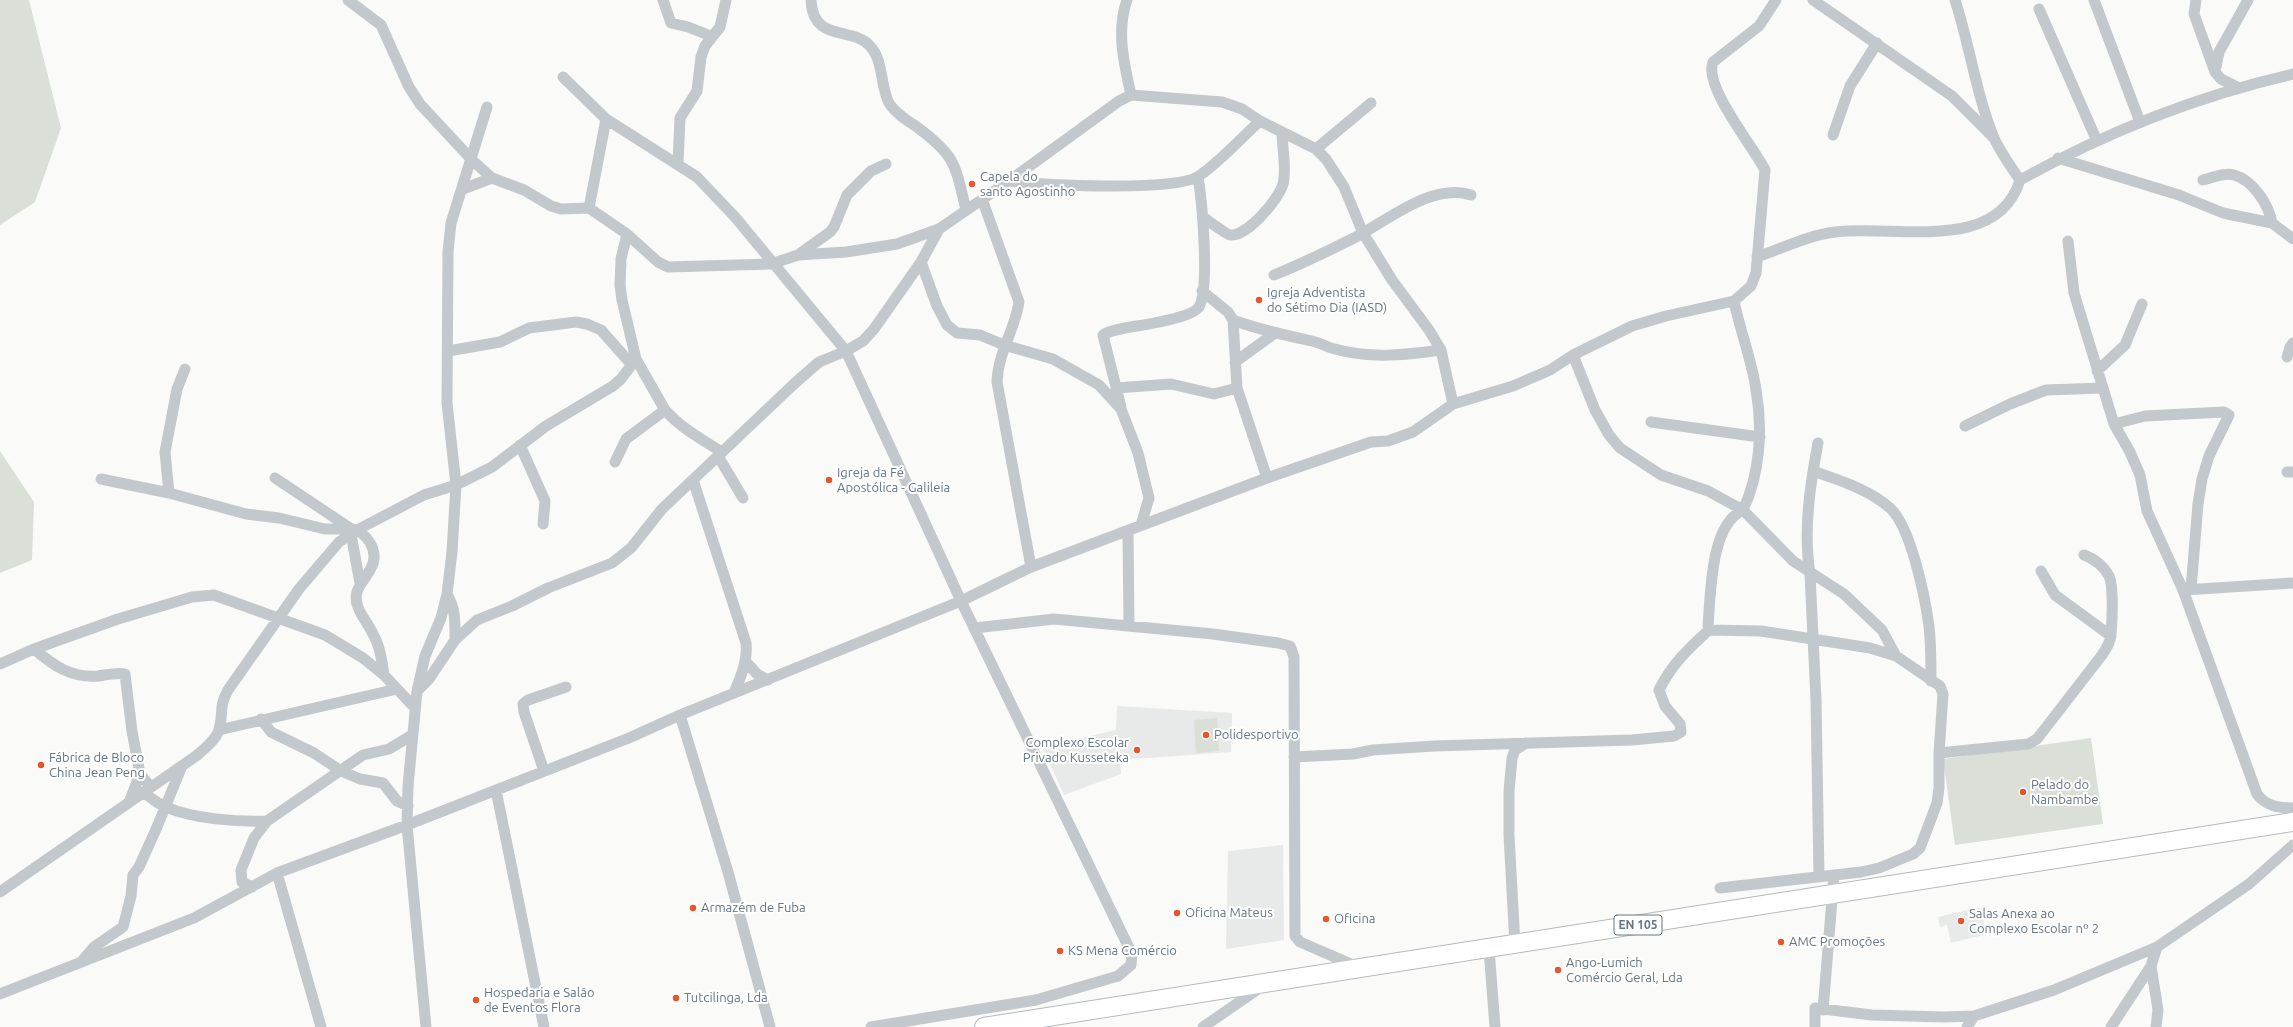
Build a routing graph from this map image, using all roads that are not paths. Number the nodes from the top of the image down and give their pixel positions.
1 (348, 0) edge
2 (663, 0) edge
3 (726, 0) edge
4 (811, 0) edge
5 (1127, 0) edge
6 (1776, 0) edge
7 (1955, 0) edge
8 (2094, 0) edge
9 (2196, 0) edge
10 (2248, 0) edge
11 (1818, 1) edge
12 (2039, 9) dead end
13 (711, 36) junction
14 (1877, 43) junction
15 (2215, 72) junction
16 (2293, 74) edge
17 (563, 77) dead end
18 (2237, 87) junction
19 (1131, 95) junction
20 (1371, 103) dead end
21 (487, 107) dead end
22 (606, 119) junction
23 (1260, 121) junction
24 (2140, 122) junction
25 (1282, 132) junction
26 (1833, 135) dead end
27 (1994, 139) junction
28 (2097, 141) junction
29 (1316, 149) junction
30 (2058, 158) junction
31 (472, 160) junction
32 (678, 163) junction
33 (886, 164) dead end
34 (1198, 177) junction
35 (492, 178) junction
36 (2020, 180) junction
37 (2203, 180) dead end
38 (1009, 181) junction
39 (463, 189) junction
40 (1471, 195) dead end
41 (982, 199) junction
42 (589, 208) junction
43 (966, 210) junction
44 (1204, 218) junction
45 (2272, 223) junction
46 (939, 228) junction
47 (1363, 233) junction
48 (627, 234) junction
49 (2293, 239) edge
50 (2068, 240) dead end
51 (798, 255) junction
52 (1757, 257) junction
53 (921, 262) junction
54 (772, 264) junction
55 (1274, 275) dead end
56 (1202, 291) junction
57 (1734, 301) junction
58 (2142, 304) dead end
59 (1233, 320) junction
60 (1275, 333) junction
61 (2293, 343) edge
62 (1004, 345) junction
63 (1441, 350) junction
64 (448, 351) junction
65 (846, 351) junction
66 (1573, 356) junction
67 (2287, 357) dead end
68 (634, 362) junction
69 (1235, 362) junction
70 (185, 369) dead end
71 (2097, 371) junction
72 (1116, 388) junction
73 (1237, 388) junction
74 (2103, 388) junction
75 (1453, 404) junction
76 (1121, 409) junction
77 (665, 410) junction
78 (1651, 422) dead end
79 (2114, 424) junction
80 (1965, 426) dead end
81 (1760, 437) junction
82 (1818, 443) dead end
83 (520, 445) junction
84 (720, 454) junction
85 (615, 462) dead end
86 (1813, 470) junction
87 (276, 478) dead end
88 (1267, 478) junction
89 (101, 479) dead end
90 (693, 480) junction
91 (456, 485) junction
92 (169, 493) junction
93 (743, 498) dead end
94 (1743, 510) junction
95 (543, 524) dead end
96 (1141, 525) junction
97 (351, 530) junction
98 (1128, 532) junction
99 (2084, 555) dead end
100 (1031, 567) junction
101 (2041, 571) dead end
102 (1810, 574) junction
103 (2293, 582) edge
104 (360, 583) junction
105 (2187, 590) junction
106 (447, 594) junction
107 (961, 601) junction
108 (278, 619) junction
109 (1129, 626) junction
110 (975, 628) junction
111 (1709, 630) junction
112 (2111, 636) junction
113 (1812, 638) junction
114 (455, 640) junction
115 (34, 649) junction
116 (1896, 656) junction
117 (746, 662) junction
118 (0, 664) edge
119 (384, 675) junction
120 (768, 680) junction
121 (1931, 681) junction
122 (566, 687) dead end
123 (397, 689) junction
124 (417, 691) junction
125 (734, 693) junction
126 (415, 708) junction
127 (680, 715) junction
128 (261, 720) junction
129 (219, 730) junction
130 (412, 735) junction
131 (1526, 743) junction
132 (1939, 753) junction
133 (1294, 757) junction
134 (182, 766) junction
135 (341, 771) junction
136 (544, 771) junction
137 (140, 774) junction
138 (147, 789) junction
139 (496, 790) junction
140 (130, 800) junction
141 (408, 806) junction
142 (165, 807) junction
143 (2293, 808) edge
144 (267, 821) junction
145 (242, 822) junction
146 (2293, 822) edge
147 (407, 825) junction
148 (254, 838) junction
149 (2293, 845) edge
150 (277, 873) junction
151 (1834, 875) junction
152 (1819, 877) junction
153 (252, 887) junction
154 (1720, 888) dead end
155 (0, 892) edge
156 (1832, 894) junction
157 (123, 927) junction
158 (138, 941) junction
159 (1515, 945) junction
160 (2158, 946) junction
161 (1489, 949) junction
162 (82, 961) junction
163 (2151, 966) junction
164 (1362, 968) junction
165 (1268, 982) junction
166 (0, 994) edge
167 (1036, 1000) junction
168 (1823, 1010) junction
169 (1974, 1016) junction
170 (1040, 1018) junction
171 (320, 1027) edge
172 (426, 1027) edge
173 (544, 1027) edge
174 (770, 1027) edge
175 (871, 1027) edge
176 (984, 1027) edge
177 (1203, 1027) edge
178 (1496, 1027) edge
179 (1815, 1027) edge
180 (1967, 1027) edge
181 (2111, 1027) edge
182 (2156, 1027) edge

1 - 31 street
2 - 13 street
3 - 13 street
4 - 43 street
5 - 19 street
6 - 52 street
7 - 27 street
8 - 24 street
9 - 15 street
10 - 15 street
11 - 14 street
12 - 28 street
13 - 32 street
14 - 26 street
14 - 27 street
15 - 18 street
16 - 18 street
17 - 22 street
18 - 24 street
19 - 23 street
19 - 38 street
20 - 29 street
21 - 31 street
22 - 32 street
22 - 42 street
23 - 25 street
23 - 34 street
24 - 28 street
25 - 29 street
25 - 44 street
27 - 36 street
28 - 30 street
29 - 47 street
30 - 36 street
30 - 45 street
31 - 35 street
31 - 39 street
32 - 54 street
33 - 51 street
34 - 38 street
34 - 44 street
35 - 39 street
35 - 42 street
36 - 52 street
37 - 45 street
38 - 41 street
39 - 64 street
40 - 47 street
41 - 43 street
41 - 62 street
42 - 48 street
43 - 46 street
44 - 56 street
45 - 49 street
46 - 51 street
46 - 53 street
47 - 55 street
47 - 63 street
48 - 54 street
48 - 68 street
50 - 71 street
51 - 54 street
52 - 57 street
53 - 62 street
53 - 65 street
54 - 65 street
56 - 59 street
56 - 72 street
57 - 66 street
57 - 81 street
58 - 71 street
59 - 60 street
59 - 69 street
60 - 63 street
60 - 69 street
61 - 67 street
62 - 76 street
62 - 100 street
63 - 75 street
64 - 68 street
64 - 91 street
65 - 84 street
65 - 107 street
66 - 75 street
66 - 94 street
68 - 77 street
68 - 83 street
69 - 73 street
70 - 92 street
71 - 74 street
72 - 73 street
72 - 76 street
73 - 88 street
74 - 79 street
74 - 80 street
75 - 88 street
76 - 96 street
77 - 84 street
77 - 85 street
78 - 81 street
79 - 105 street
79 - 105 street
81 - 94 street
82 - 86 street
83 - 91 street
83 - 95 street
84 - 90 street
84 - 93 street
86 - 102 street
86 - 121 street
87 - 97 street
88 - 96 street
89 - 92 street
90 - 114 street
90 - 117 street
91 - 97 street
91 - 106 street
92 - 97 street
94 - 102 street
94 - 111 street
96 - 98 street
97 - 104 street
97 - 104 street
97 - 108 street
98 - 100 street
98 - 109 street
99 - 112 street
100 - 107 street
101 - 112 street
102 - 113 street
102 - 116 street
103 - 105 street
104 - 119 street
105 - 143 street
106 - 114 street
106 - 124 street
107 - 110 street
107 - 120 street
108 - 115 street
108 - 119 street
108 - 129 street
109 - 110 street
109 - 133 street
110 - 167 street
111 - 113 street
111 - 131 street
112 - 132 street
113 - 116 street
113 - 152 street
114 - 124 street
115 - 118 street
115 - 137 street
116 - 121 street
117 - 120 street
117 - 125 street
119 - 123 street
120 - 125 street
121 - 132 street
122 - 136 street
123 - 126 street
123 - 128 street
124 - 126 street
125 - 127 street
126 - 130 street
127 - 136 street
127 - 174 street
128 - 129 street
128 - 135 street
129 - 134 street
130 - 135 street
130 - 141 street
131 - 133 street
131 - 159 street
132 - 151 street
133 - 164 street
134 - 138 street
134 - 142 street
135 - 141 street
135 - 144 street
136 - 139 street
137 - 138 street
137 - 140 street
138 - 140 street
138 - 142 street
139 - 147 street
139 - 173 street
140 - 155 street
141 - 147 street
142 - 145 street
142 - 157 street
144 - 145 street
144 - 148 street
145 - 148 street
146 - 156 main road, EN 105
147 - 150 street
147 - 172 street
148 - 153 street
149 - 160 street
150 - 153 street
150 - 171 street
151 - 152 street
151 - 156 street
152 - 154 street
153 - 158 street
156 - 159 main road, EN 105
156 - 168 street
157 - 158 street
157 - 162 street
158 - 162 street
159 - 161 main road, EN 105
160 - 163 street
160 - 169 street
161 - 164 main road, EN 105
161 - 178 street
162 - 166 street
163 - 181 street
163 - 182 street
164 - 165 main road, EN 105
165 - 170 main road, EN 105
165 - 177 street
167 - 170 street
167 - 175 street
168 - 169 street
168 - 179 street
169 - 180 street
170 - 176 main road, EN 105

